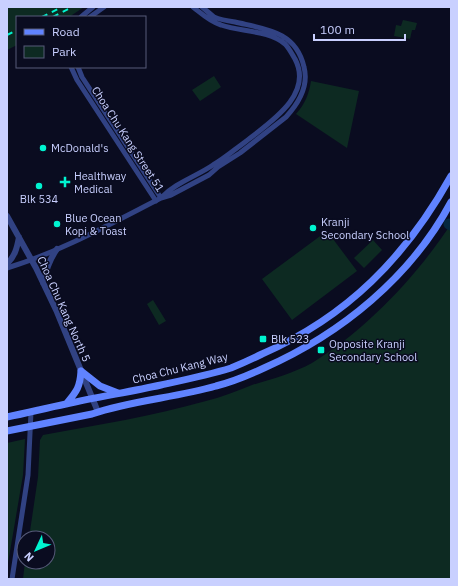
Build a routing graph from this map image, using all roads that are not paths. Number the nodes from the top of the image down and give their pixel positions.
1 (93, 7) edge
2 (104, 7) edge
3 (193, 7) edge
4 (202, 7) edge
5 (83, 16) edge
6 (91, 16) edge
7 (71, 68) edge
8 (78, 68) edge
9 (451, 176) edge
10 (161, 198) junction
11 (156, 200) junction
12 (451, 202) edge
13 (7, 216) edge
14 (19, 237) junction
15 (57, 249) junction
16 (32, 260) junction
17 (7, 264) edge
18 (7, 268) edge
19 (43, 283) junction
20 (82, 371) junction
21 (120, 394) junction
22 (93, 399) junction
23 (67, 403) junction
24 (31, 412) junction
25 (98, 412) junction
26 (7, 417) edge
27 (31, 426) junction
28 (7, 431) edge
29 (12, 579) edge

1 - 5 street
2 - 6 street
3 - 10 street, Choa Chu Kang Street 51
4 - 10 street, Choa Chu Kang Street 51
7 - 11 street, Choa Chu Kang Street 51
8 - 10 street, Choa Chu Kang Street 51
9 - 21 main road, Choa Chu Kang Way
10 - 11 street, Choa Chu Kang Street 51
11 - 15 street, Choa Chu Kang Street 51
12 - 25 main road, Choa Chu Kang Way
13 - 14 street, Choa Chu Kang North 5
14 - 16 street, Choa Chu Kang North 5
14 - 17 street
15 - 16 street, Choa Chu Kang Street 51
15 - 19 street
16 - 18 street, Choa Chu Kang Street 51
16 - 19 street, Choa Chu Kang North 5
19 - 20 street, Choa Chu Kang North 5
20 - 21 main road
20 - 22 street, Choa Chu Kang North 5
20 - 23 main road
21 - 22 main road, Choa Chu Kang Way
22 - 23 main road, Choa Chu Kang Way
22 - 25 street, Choa Chu Kang North 5
23 - 24 main road, Choa Chu Kang Way
24 - 26 main road, Choa Chu Kang Way
24 - 27 street
25 - 27 main road, Choa Chu Kang Way
27 - 28 main road, Choa Chu Kang Way
27 - 29 street

